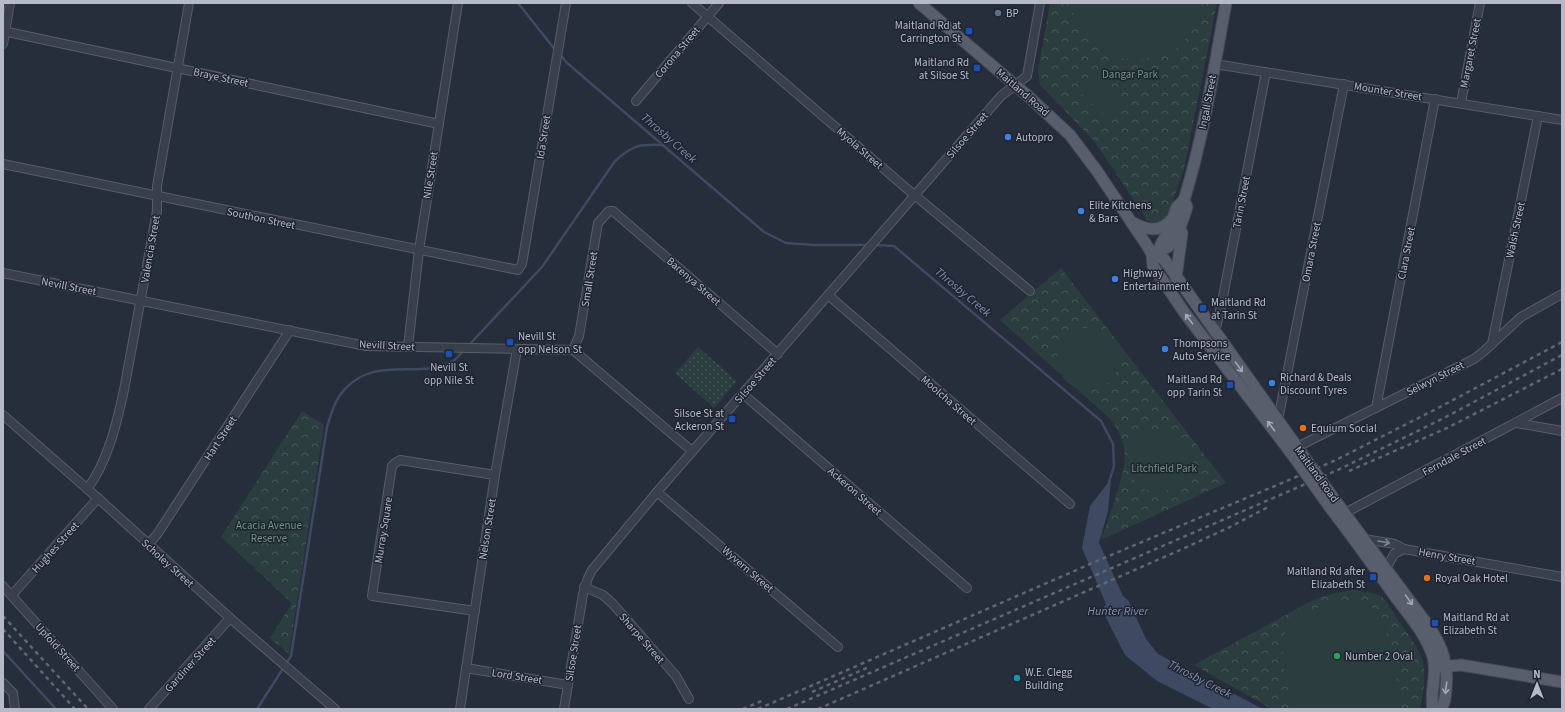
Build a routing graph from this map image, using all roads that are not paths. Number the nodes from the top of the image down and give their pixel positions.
1 (10, 3) edge
2 (189, 3) edge
3 (458, 3) edge
4 (566, 3) edge
5 (692, 3) edge
6 (719, 3) edge
7 (919, 3) edge
8 (1040, 3) edge
9 (1226, 3) edge
10 (1480, 3) edge
11 (707, 16) junction
12 (4, 31) edge
13 (3, 44) edge
14 (1215, 64) junction
15 (178, 68) junction
16 (1266, 72) junction
17 (1014, 84) junction
18 (1344, 84) junction
19 (1435, 99) junction
20 (636, 101) dead end
21 (1461, 103) junction
22 (1538, 116) junction
23 (1562, 120) edge
24 (439, 124) junction
25 (3, 164) edge
26 (915, 195) junction
27 (157, 196) junction
28 (1184, 200) junction
29 (609, 211) joint
30 (1174, 218) junction
31 (1131, 222) junction
32 (1181, 228) junction
33 (419, 250) junction
34 (1156, 251) junction
35 (518, 270) joint
36 (3, 273) edge
37 (1176, 278) junction
38 (1030, 291) dead end
39 (1562, 294) edge
40 (828, 295) junction
41 (141, 300) junction
42 (290, 330) junction
43 (1215, 332) junction
44 (1492, 344) junction
45 (408, 347) junction
46 (517, 349) junction
47 (573, 350) junction
48 (778, 354) junction
49 (743, 394) junction
50 (1562, 398) edge
51 (1376, 408) junction
52 (3, 415) edge
53 (1278, 420) junction
54 (1517, 423) junction
55 (1562, 432) edge
56 (692, 451) junction
57 (1298, 452) junction
58 (495, 475) junction
59 (87, 488) junction
60 (657, 492) junction
61 (98, 498) junction
62 (1070, 504) dead end
63 (1333, 504) junction
64 (1345, 513) junction
65 (1364, 539) junction
66 (148, 545) junction
67 (1404, 548) junction
68 (1386, 568) junction
69 (1562, 577) edge
70 (3, 586) edge
71 (584, 587) junction
72 (967, 588) dead end
73 (12, 595) junction
74 (475, 611) junction
75 (230, 618) junction
76 (838, 646) dead end
77 (1447, 666) junction
78 (466, 668) junction
79 (1435, 668) junction
80 (1562, 682) edge
81 (3, 683) edge
82 (568, 685) junction
83 (689, 699) dead end
84 (16, 709) edge
85 (114, 709) edge
86 (149, 709) edge
87 (335, 709) edge
88 (460, 709) edge
89 (564, 709) edge
90 (1433, 709) edge
91 (1441, 709) edge

1 - 12 street
2 - 15 street, Valencia Street
3 - 24 street, Nile Street
4 - 35 street, Ida Street
5 - 11 street, Myola Street
6 - 11 street, Corona Street
7 - 17 main road, Maitland Road
8 - 17 street, Silsoe Street
9 - 14 main road, Ingall Street
10 - 21 street, Margaret Street
11 - 20 street, Corona Street
11 - 26 street, Myola Street
12 - 13 street
12 - 15 street, Braye Street
14 - 16 street, Mounter Street
14 - 28 main road, Ingall Street
15 - 24 street, Braye Street
15 - 27 street, Valencia Street
16 - 18 street, Mounter Street
16 - 43 street, Tarin Street
17 - 26 street, Silsoe Street
17 - 31 main road, Maitland Road
18 - 19 street, Mounter Street
18 - 53 street, Omara Street
19 - 21 street, Mounter Street
19 - 51 street, Clara Street
21 - 22 street, Mounter Street
22 - 23 street, Mounter Street
22 - 44 street, Walsh Street
24 - 33 street, Nile Street
25 - 27 street, Southon Street
26 - 38 street, Myola Street
26 - 40 street, Silsoe Street
27 - 33 street, Southon Street
27 - 41 street, Valencia Street
28 - 30 main road, Ingall Street
28 - 32 main road, Ingall Street
29 - 47 street, Small Street
29 - 48 street, Barenya Street
30 - 31 main road
30 - 34 main road, Ingall Street
31 - 34 main road, Maitland Road
32 - 34 main road, Ingall Street
32 - 37 main road, Ingall Street
33 - 35 street, Southon Street
33 - 45 street, Nile Street
34 - 37 main road, Maitland Road
57 -> 34 main road, Maitland Road
36 - 41 street, Nevill Street
37 - 43 main road, Maitland Road
39 - 44 street, Selwyn Street
40 - 48 street, Silsoe Street
40 - 62 street, Moolcha Street
41 - 42 street, Nevill Street
41 - 59 street, Valencia Street
42 - 45 street, Nevill Street
42 - 66 street, Hart Street
43 -> 53 main road, Maitland Road
44 - 51 street, Selwyn Street
45 - 46 street, Nevill Street
46 - 47 street, Nevill Street
46 - 58 street, Nelson Street
47 - 56 street
48 - 49 street, Silsoe Street
49 - 56 street, Silsoe Street
49 - 72 street, Ackeron Street
50 - 54 street, Ferndale Street
51 - 57 street, Selwyn Street
52 - 59 street, Scholey Street
53 - 57 main road, Maitland Road
54 - 55 street
54 - 64 street, Ferndale Street
56 - 60 street, Silsoe Street
57 - 63 main road, Maitland Road, bridge
58 - 74 street, Nelson Street
58 - 74 street, Murray Square
59 - 61 street, Scholey Street
60 - 71 street, Silsoe Street
60 - 76 street, Wyvern Street
61 - 66 street, Scholey Street
61 - 73 street, Hughes Street
63 - 64 main road, Maitland Road
63 - 79 main road, Maitland Road
64 - 65 main road, Maitland Road
65 -> 67 street, Henry Street
65 - 68 main road, Maitland Road
66 - 75 street, Scholey Street
67 - 68 street, Henry Street
67 - 69 street, Henry Street
68 -> 77 main road, Maitland Road
70 - 73 street, Upfold Street
71 - 82 street, Silsoe Street
71 - 83 street, Sharpe Street
73 - 85 street, Upfold Street
74 - 78 street, Nelson Street
75 - 86 street, Gardiner Street
75 - 87 street, Scholey Street
77 - 79 main road
77 - 80 main road
77 -> 91 main road, Maitland Road
78 - 82 street, Lord Street
78 - 88 street, Nelson Street
79 - 90 main road, Maitland Road
81 - 84 street
82 - 89 street, Silsoe Street

